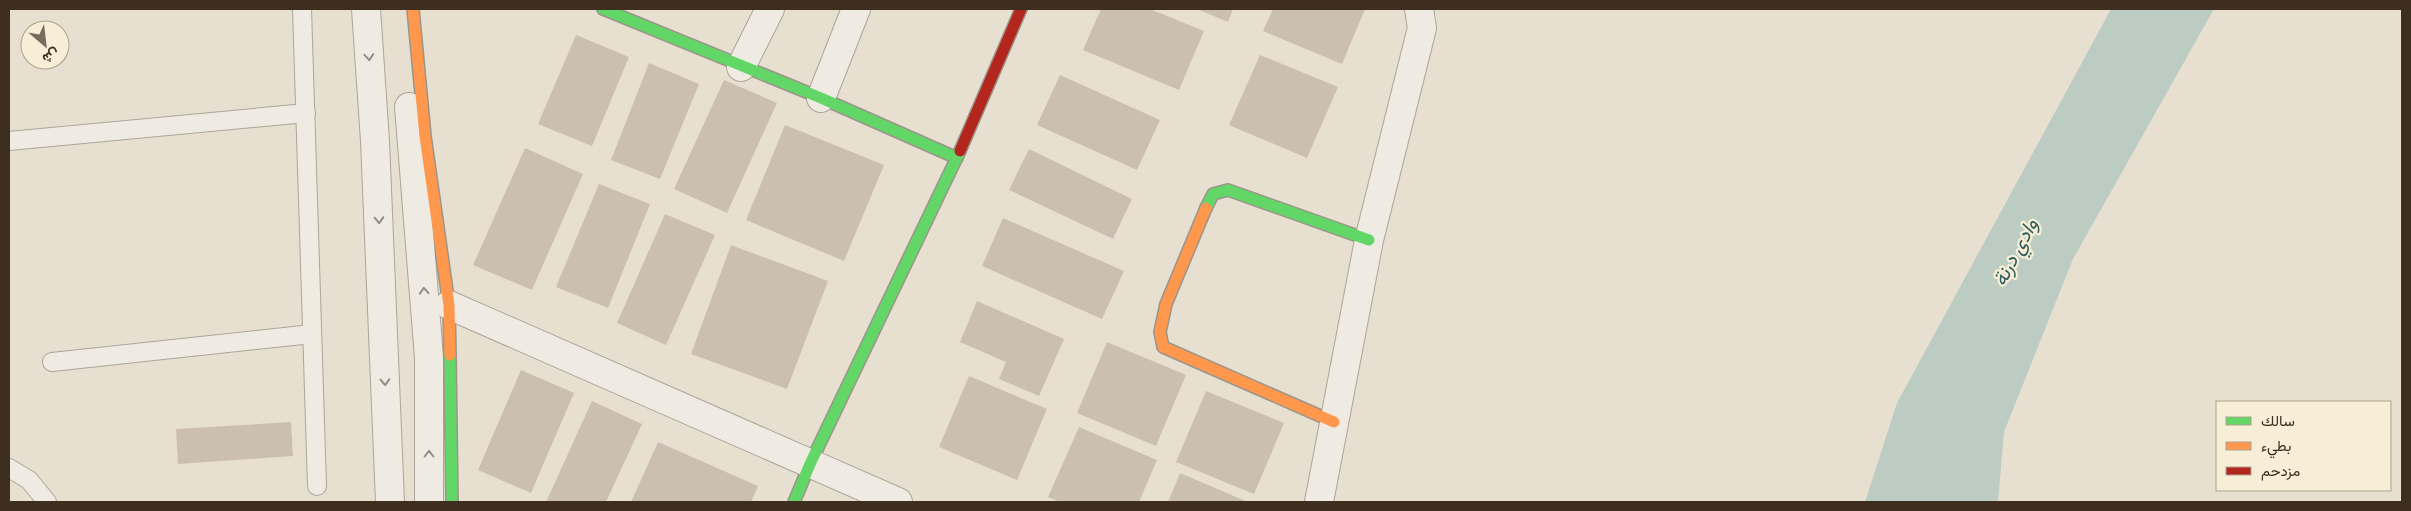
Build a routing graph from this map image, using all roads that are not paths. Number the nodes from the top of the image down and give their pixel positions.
1 (302, 9) edge
2 (366, 9) edge
3 (402, 9) edge
4 (413, 9) edge
5 (603, 9) edge
6 (770, 9) edge
7 (856, 9) edge
8 (1021, 9) edge
9 (1419, 9) edge
10 (741, 67) junction
11 (821, 98) junction
12 (306, 114) junction
13 (9, 141) edge
14 (956, 158) junction
15 (1369, 240) junction
16 (449, 305) junction
17 (312, 334) junction
18 (52, 362) dead end
19 (1334, 422) junction
20 (810, 464) junction
21 (9, 468) edge
22 (317, 486) dead end
23 (47, 502) edge
24 (390, 502) edge
25 (429, 502) edge
26 (452, 502) edge
27 (794, 502) edge
28 (898, 502) edge
29 (1319, 502) edge

1 - 12 lane
2 -> 24 street
25 -> 3 street
4 - 16 street
5 - 10 street
6 - 10 street
7 - 11 street
8 - 14 street
9 - 15 street
10 - 11 street
11 - 14 street
12 - 13 lane
12 - 17 lane
14 - 20 street
15 - 19 street
15 - 19 street
16 - 20 street
16 - 26 street
17 - 18 lane
17 - 22 lane
19 - 29 street
20 - 27 street
20 - 28 street
21 - 23 lane

